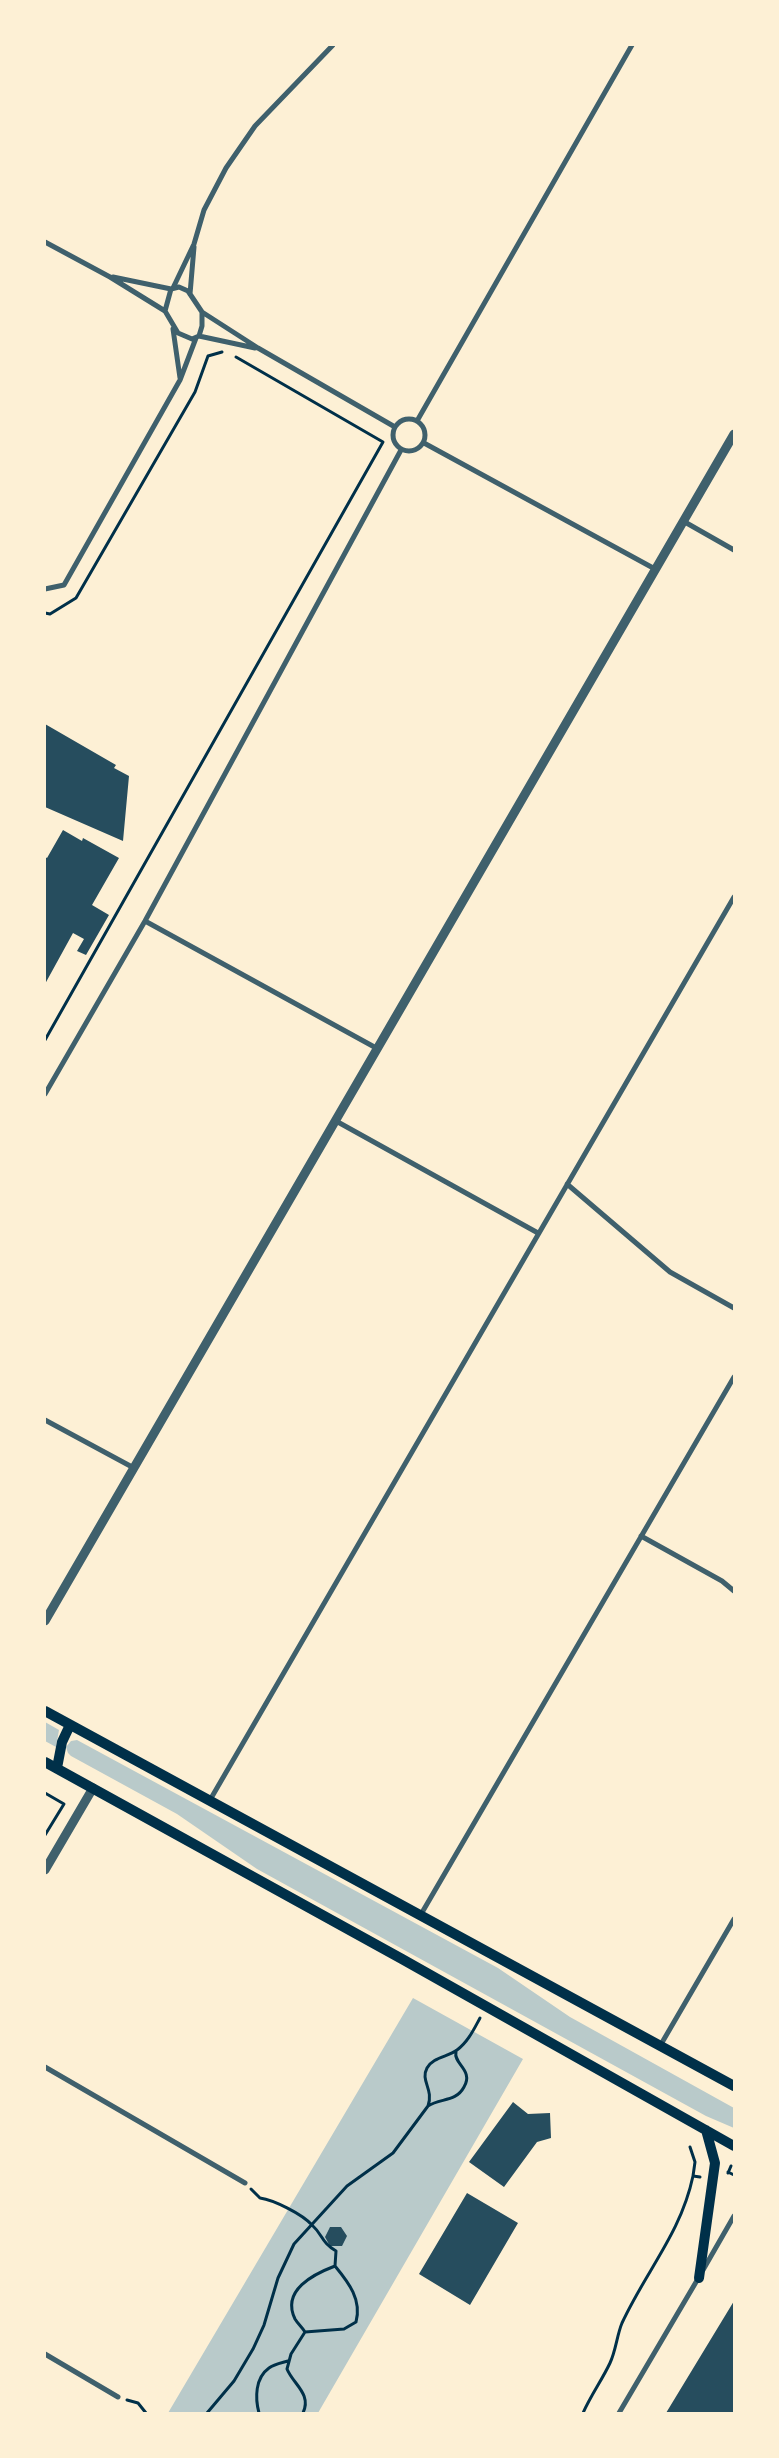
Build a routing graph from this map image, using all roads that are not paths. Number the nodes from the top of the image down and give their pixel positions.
1 (332, 45) edge
2 (632, 45) edge
3 (45, 242) edge
4 (194, 244) junction
5 (110, 277) junction
6 (172, 288) junction
7 (190, 294) junction
8 (165, 312) junction
9 (202, 312) junction
10 (173, 328) junction
11 (197, 337) junction
12 (258, 348) junction
13 (180, 380) junction
14 (417, 421) junction
15 (395, 427) junction
16 (734, 434) edge
17 (424, 443) junction
18 (401, 450) junction
19 (683, 521) junction
20 (734, 550) edge
21 (655, 569) junction
22 (45, 589) edge
23 (734, 897) edge
24 (145, 921) junction
25 (378, 1049) junction
26 (45, 1094) edge
27 (336, 1121) junction
28 (567, 1184) junction
29 (538, 1233) junction
30 (734, 1308) edge
31 (734, 1377) edge
32 (45, 1420) edge
33 (134, 1468) junction
34 (641, 1536) junction
35 (734, 1590) edge
36 (45, 1620) edge
37 (45, 1711) edge
38 (70, 1725) junction
39 (45, 1752) edge
40 (45, 1762) edge
41 (57, 1768) junction
42 (93, 1788) junction
43 (210, 1801) junction
44 (45, 1870) edge
45 (420, 1916) junction
46 (734, 1919) edge
47 (660, 2046) junction
48 (45, 2067) edge
49 (734, 2086) edge
50 (706, 2130) junction
51 (734, 2146) edge
52 (245, 2184) road end
53 (734, 2216) edge
54 (699, 2278) junction
55 (45, 2354) edge
56 (118, 2397) road end
57 (619, 2413) edge

1 - 4 street
2 - 14 street
3 - 5 street
4 - 6 street
4 - 7 street
5 - 6 street
5 - 8 street
6 - 7 street
6 - 8 street
7 - 9 street
8 - 10 street
9 - 11 street
9 - 12 street
10 - 11 street
10 - 13 street
11 - 12 street
11 - 13 street
12 - 15 street
13 - 22 street
14 - 15 street
14 - 17 street
15 - 18 street
16 - 19 street
17 - 18 street
17 - 21 street
18 - 24 street
19 - 20 street
19 - 21 street
21 - 25 street
23 - 28 street
24 - 25 street
24 - 26 street
25 - 27 street
27 - 29 street
27 - 33 street
28 - 29 street
28 - 30 street
29 - 43 street
31 - 34 street
32 - 33 street
33 - 36 street
34 - 35 street
34 - 45 street
37 - 38 main road
38 - 41 main road
38 - 43 main road
39 - 41 main road
40 - 41 main road
41 - 42 main road
42 - 44 street
42 - 50 main road
43 - 45 main road
45 - 47 main road
46 - 47 street
47 - 49 main road
48 - 52 street
50 - 51 main road
50 - 54 main road
53 - 54 street
54 - 57 street
55 - 56 street

